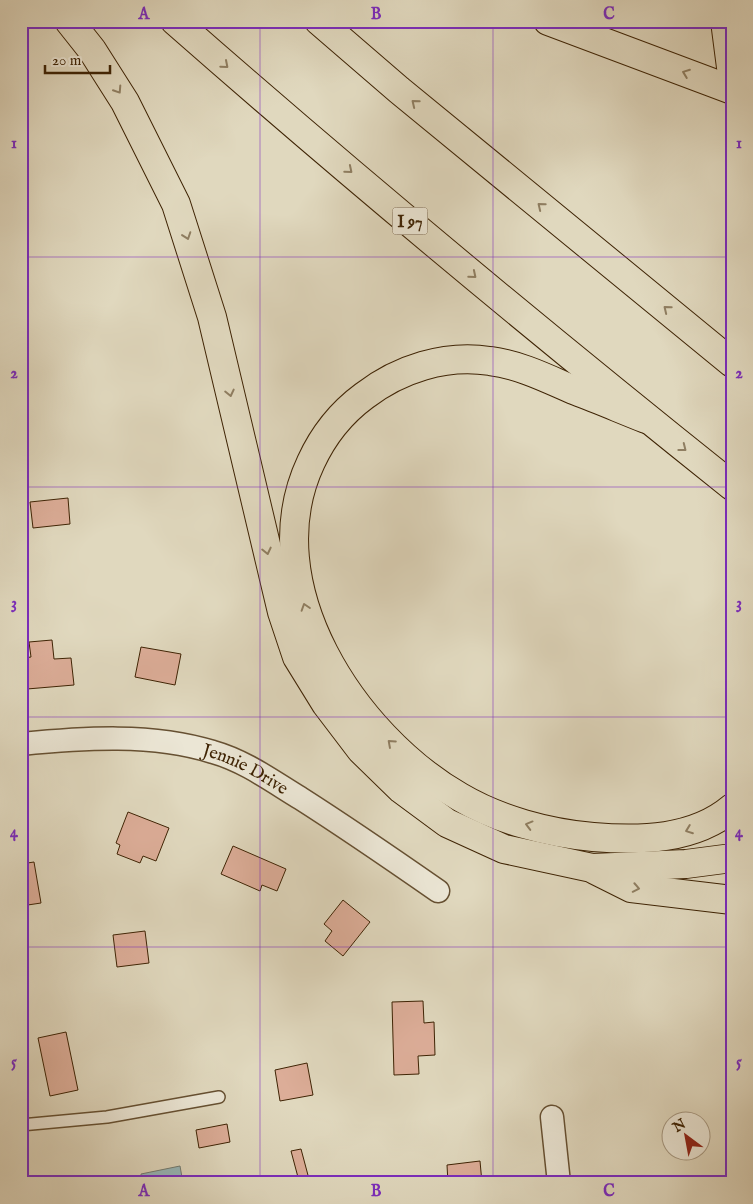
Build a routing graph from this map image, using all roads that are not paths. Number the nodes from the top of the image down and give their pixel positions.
1 (69, 21) edge
2 (175, 21) edge
3 (319, 21) edge
4 (548, 21) edge
5 (725, 21) edge
6 (732, 75) edge
7 (732, 90) edge
8 (732, 362) edge
9 (646, 419) junction
10 (726, 481) edge
11 (21, 744) edge
12 (732, 808) edge
13 (732, 858) edge
14 (592, 868) junction
15 (438, 891) dead end
16 (732, 900) edge
17 (219, 1098) dead end
18 (552, 1117) dead end
19 (21, 1125) edge
20 (559, 1183) edge

1 -> 14 main road
2 -> 9 main road, I 97
8 -> 3 main road
7 -> 4 main road
5 - 6 main road
9 -> 10 main road, I 97
12 -> 9 main road
11 - 15 street, Jennie Drive
13 - 14 main road
14 -> 16 main road
17 - 19 lane
18 - 20 street

